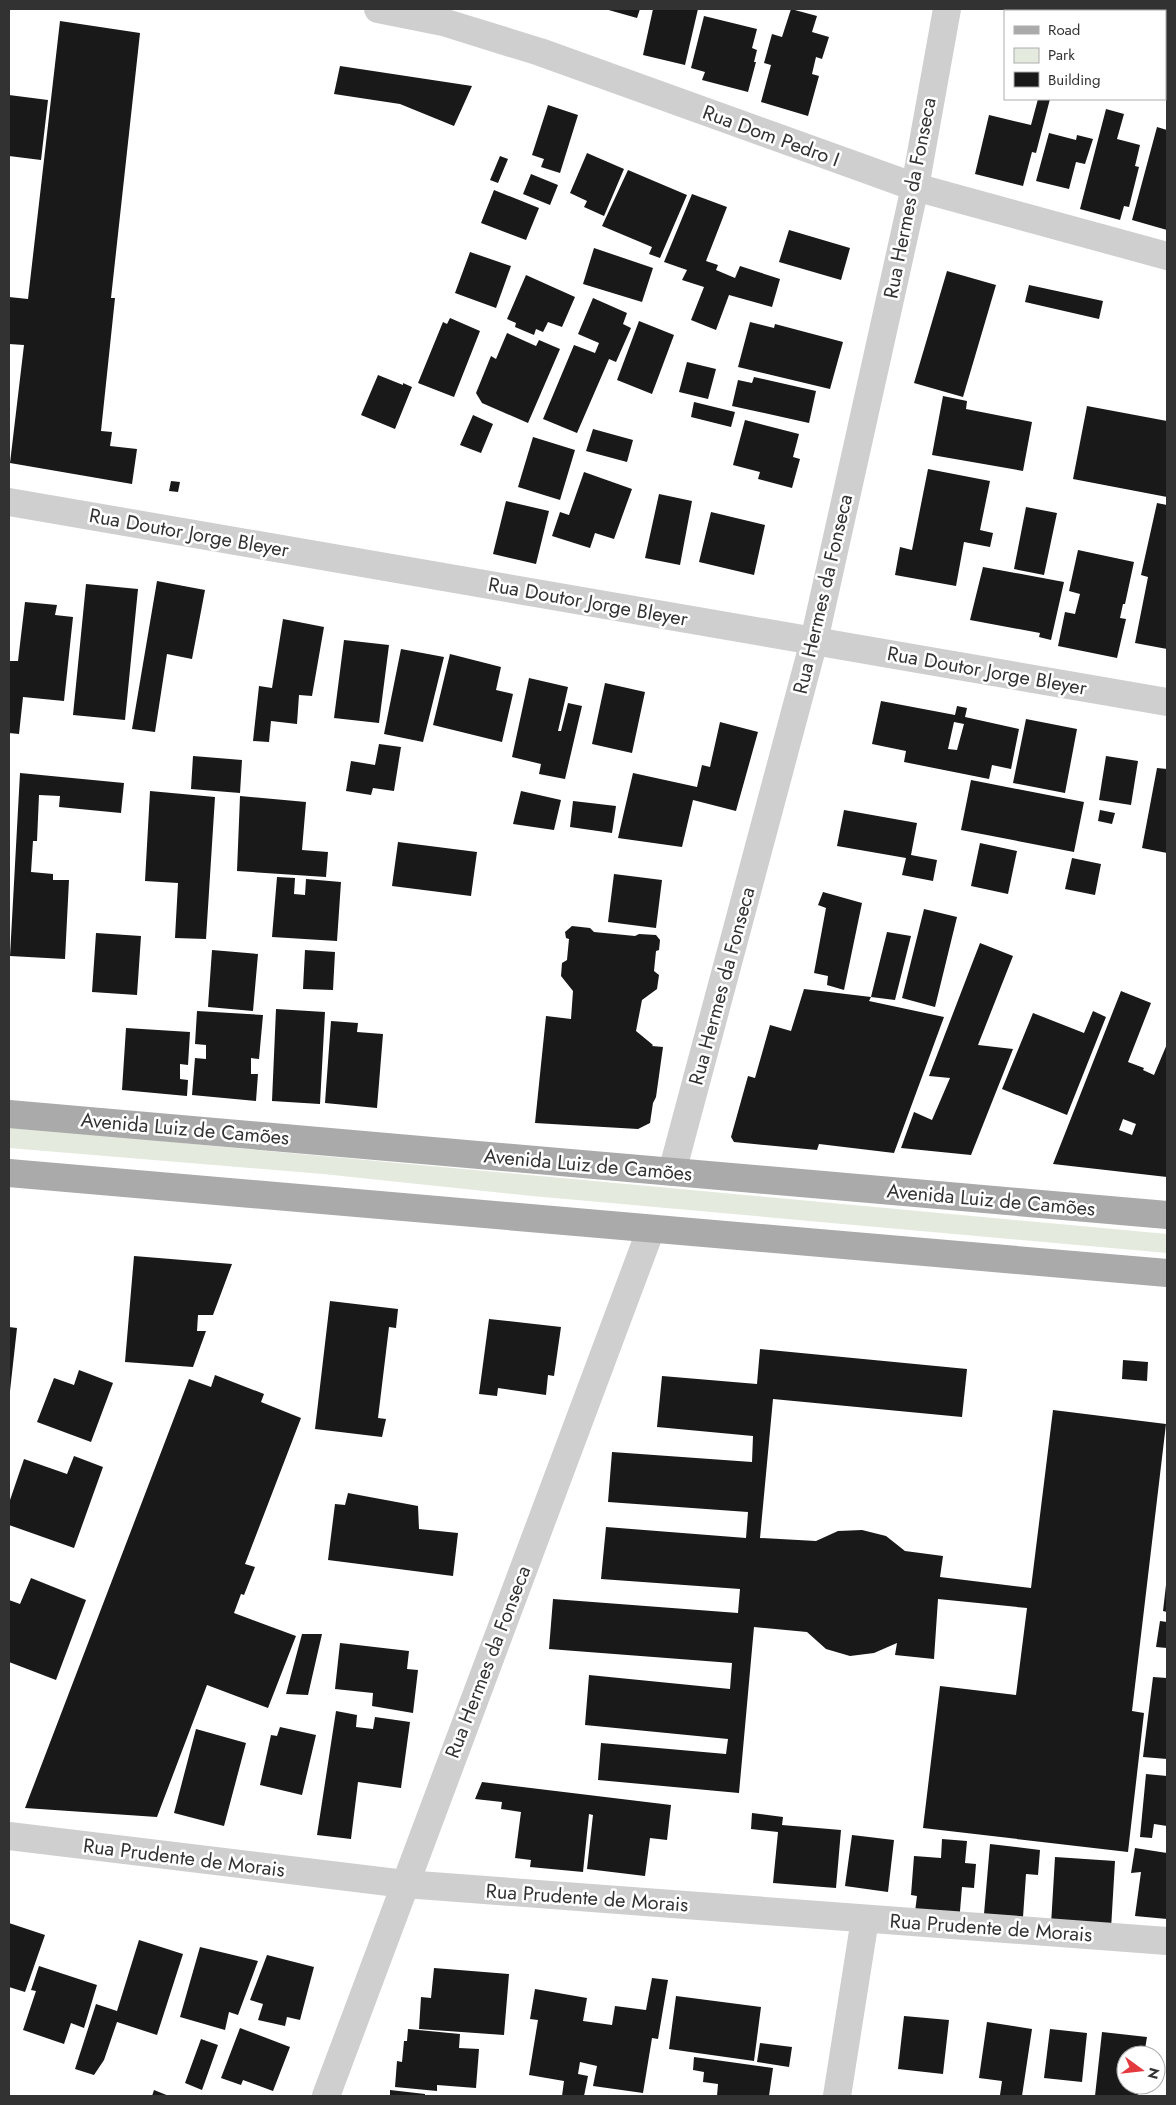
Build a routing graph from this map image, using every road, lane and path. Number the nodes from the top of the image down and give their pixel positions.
1 (378, 9) edge
2 (947, 9) edge
3 (915, 188) junction
4 (1167, 256) edge
5 (9, 502) edge
6 (814, 641) junction
7 (1167, 702) edge
8 (9, 1114) edge
9 (672, 1172) junction
10 (9, 1173) edge
11 (1167, 1215) edge
12 (651, 1228) junction
13 (1167, 1273) edge
14 (9, 1836) edge
15 (405, 1884) junction
16 (865, 1919) junction
17 (1167, 1941) edge
18 (326, 2096) edge
19 (837, 2096) edge

1 - 3 street, Rua Dom Pedro I
2 - 3 street, Rua Hermes da Fonseca
3 - 4 street, Rua Dom Pedro I
3 - 6 street, Rua Hermes da Fonseca
5 - 6 street, Rua Doutor Jorge Bleyer
6 - 7 street, Rua Doutor Jorge Bleyer
6 - 9 street, Rua Hermes da Fonseca
8 - 9 main road, Avenida Luiz de Camões
9 - 11 main road, Avenida Luiz de Camões
10 - 12 main road
12 - 13 main road
12 - 15 street, Rua Hermes da Fonseca
14 - 15 street, Rua Prudente de Morais
15 - 16 street, Rua Prudente de Morais
15 - 18 street, Rua Hermes da Fonseca
16 - 17 street, Rua Prudente de Morais
16 - 19 street

